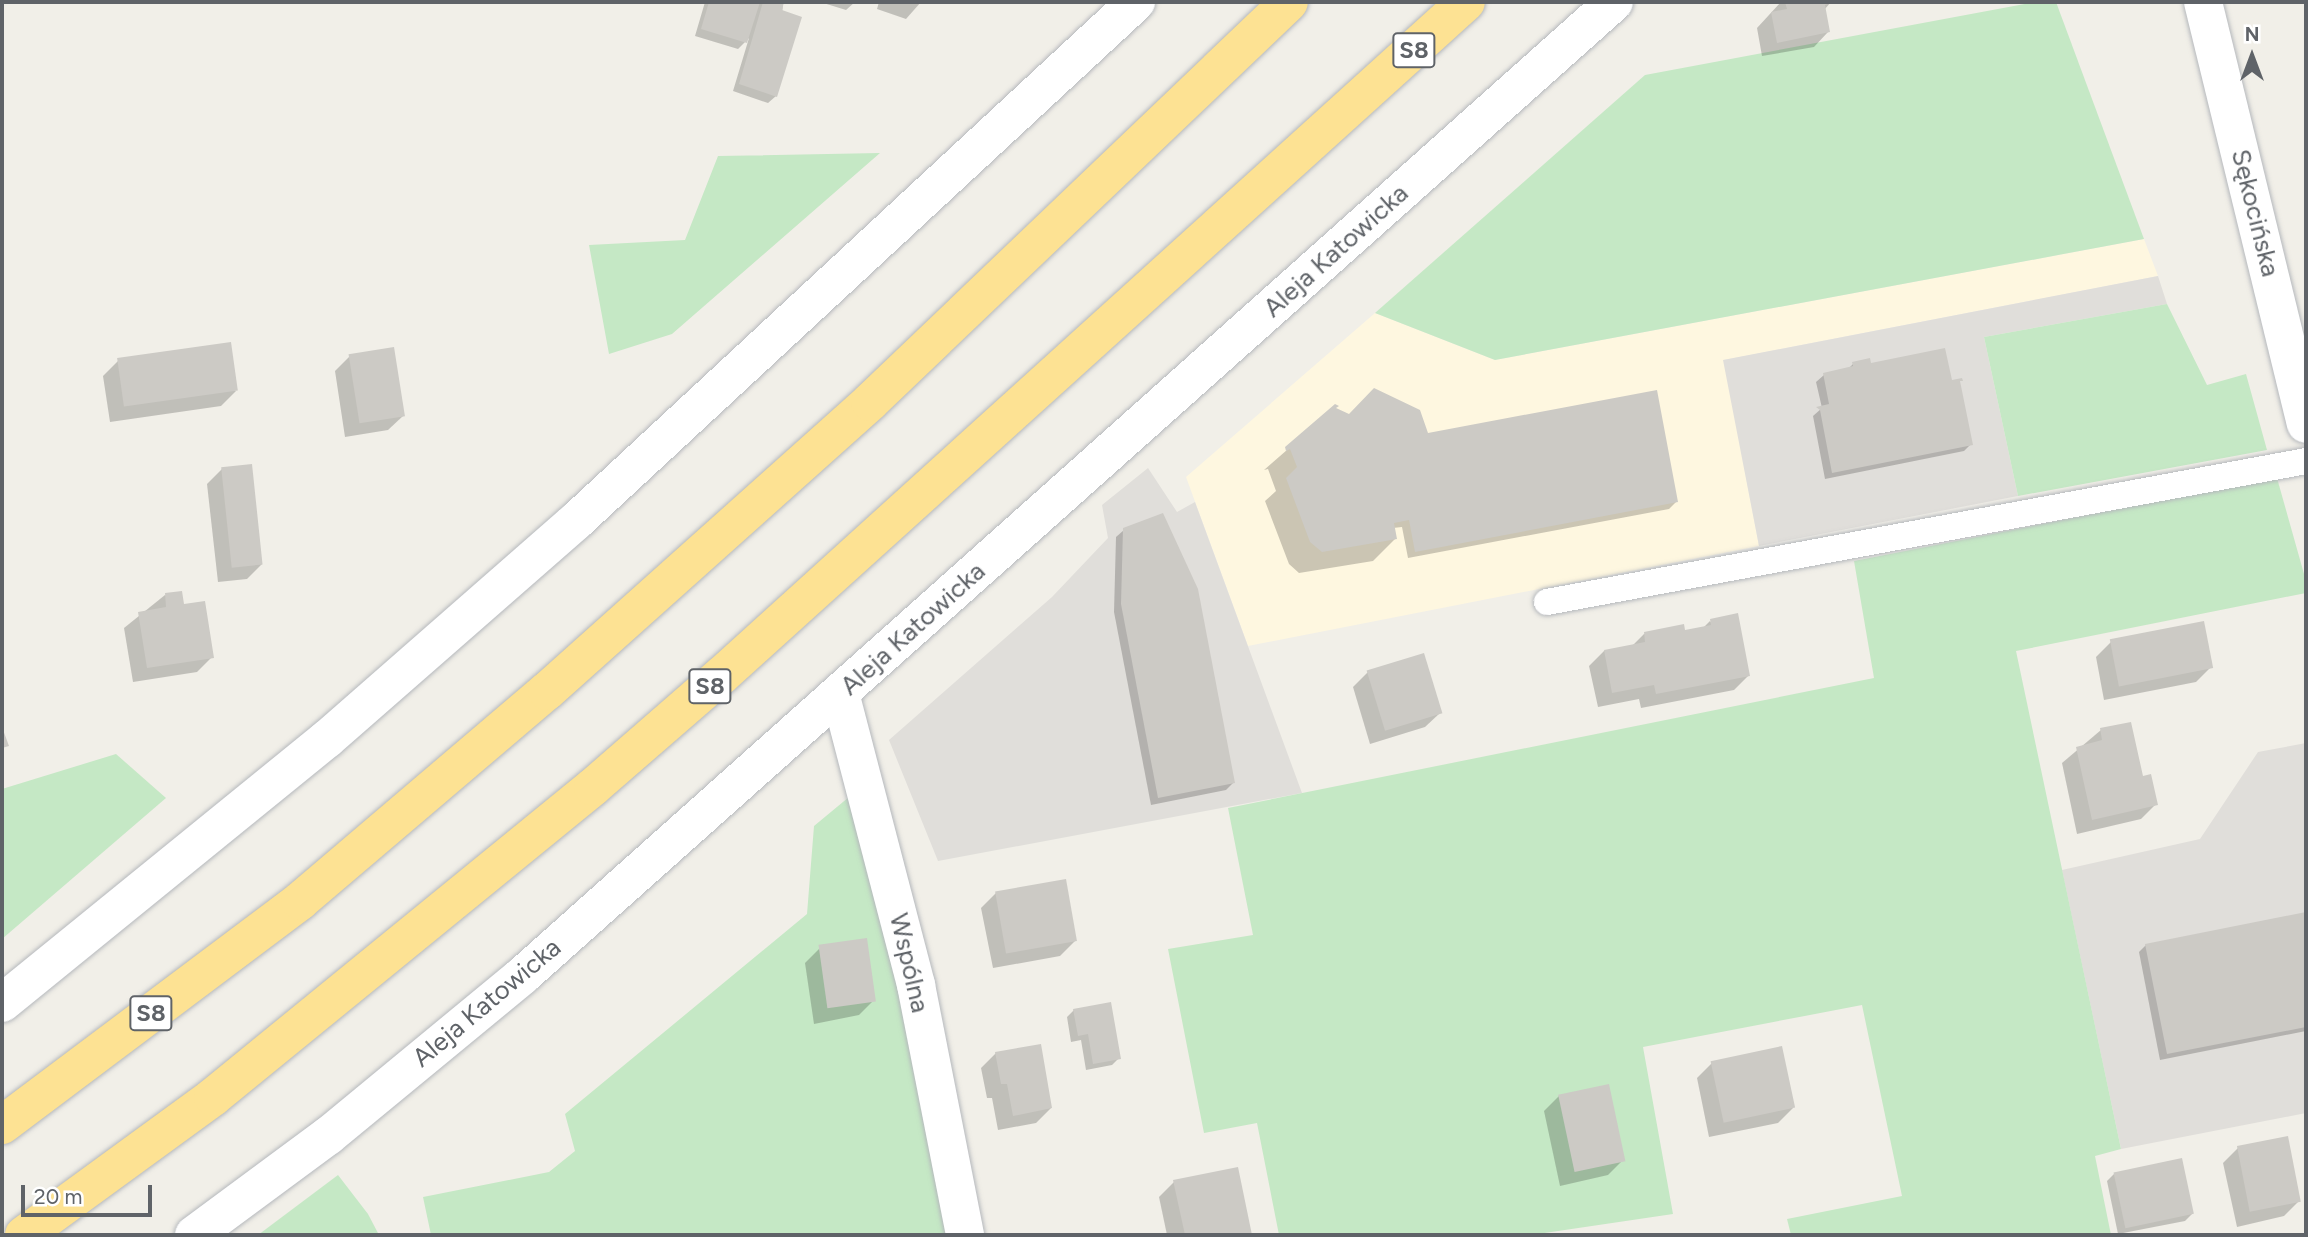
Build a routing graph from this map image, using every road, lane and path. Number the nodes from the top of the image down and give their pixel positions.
1 (1136, 2) edge
2 (1289, 2) edge
3 (1466, 2) edge
4 (1615, 2) edge
5 (2203, 2) edge
6 (2306, 424) edge
7 (2306, 461) edge
8 (1547, 602) dead end
9 (840, 693) junction
10 (2, 1003) edge
11 (2, 1125) edge
12 (24, 1235) edge
13 (194, 1235) edge
14 (965, 1235) edge

1 - 10 street
2 - 11 highway, S8
3 - 12 highway, S8
4 - 9 street, Aleja Katowicka
5 - 6 street, Sękocińska
7 - 8 lane
9 - 13 street, Aleja Katowicka
9 - 14 street, Wspólna

